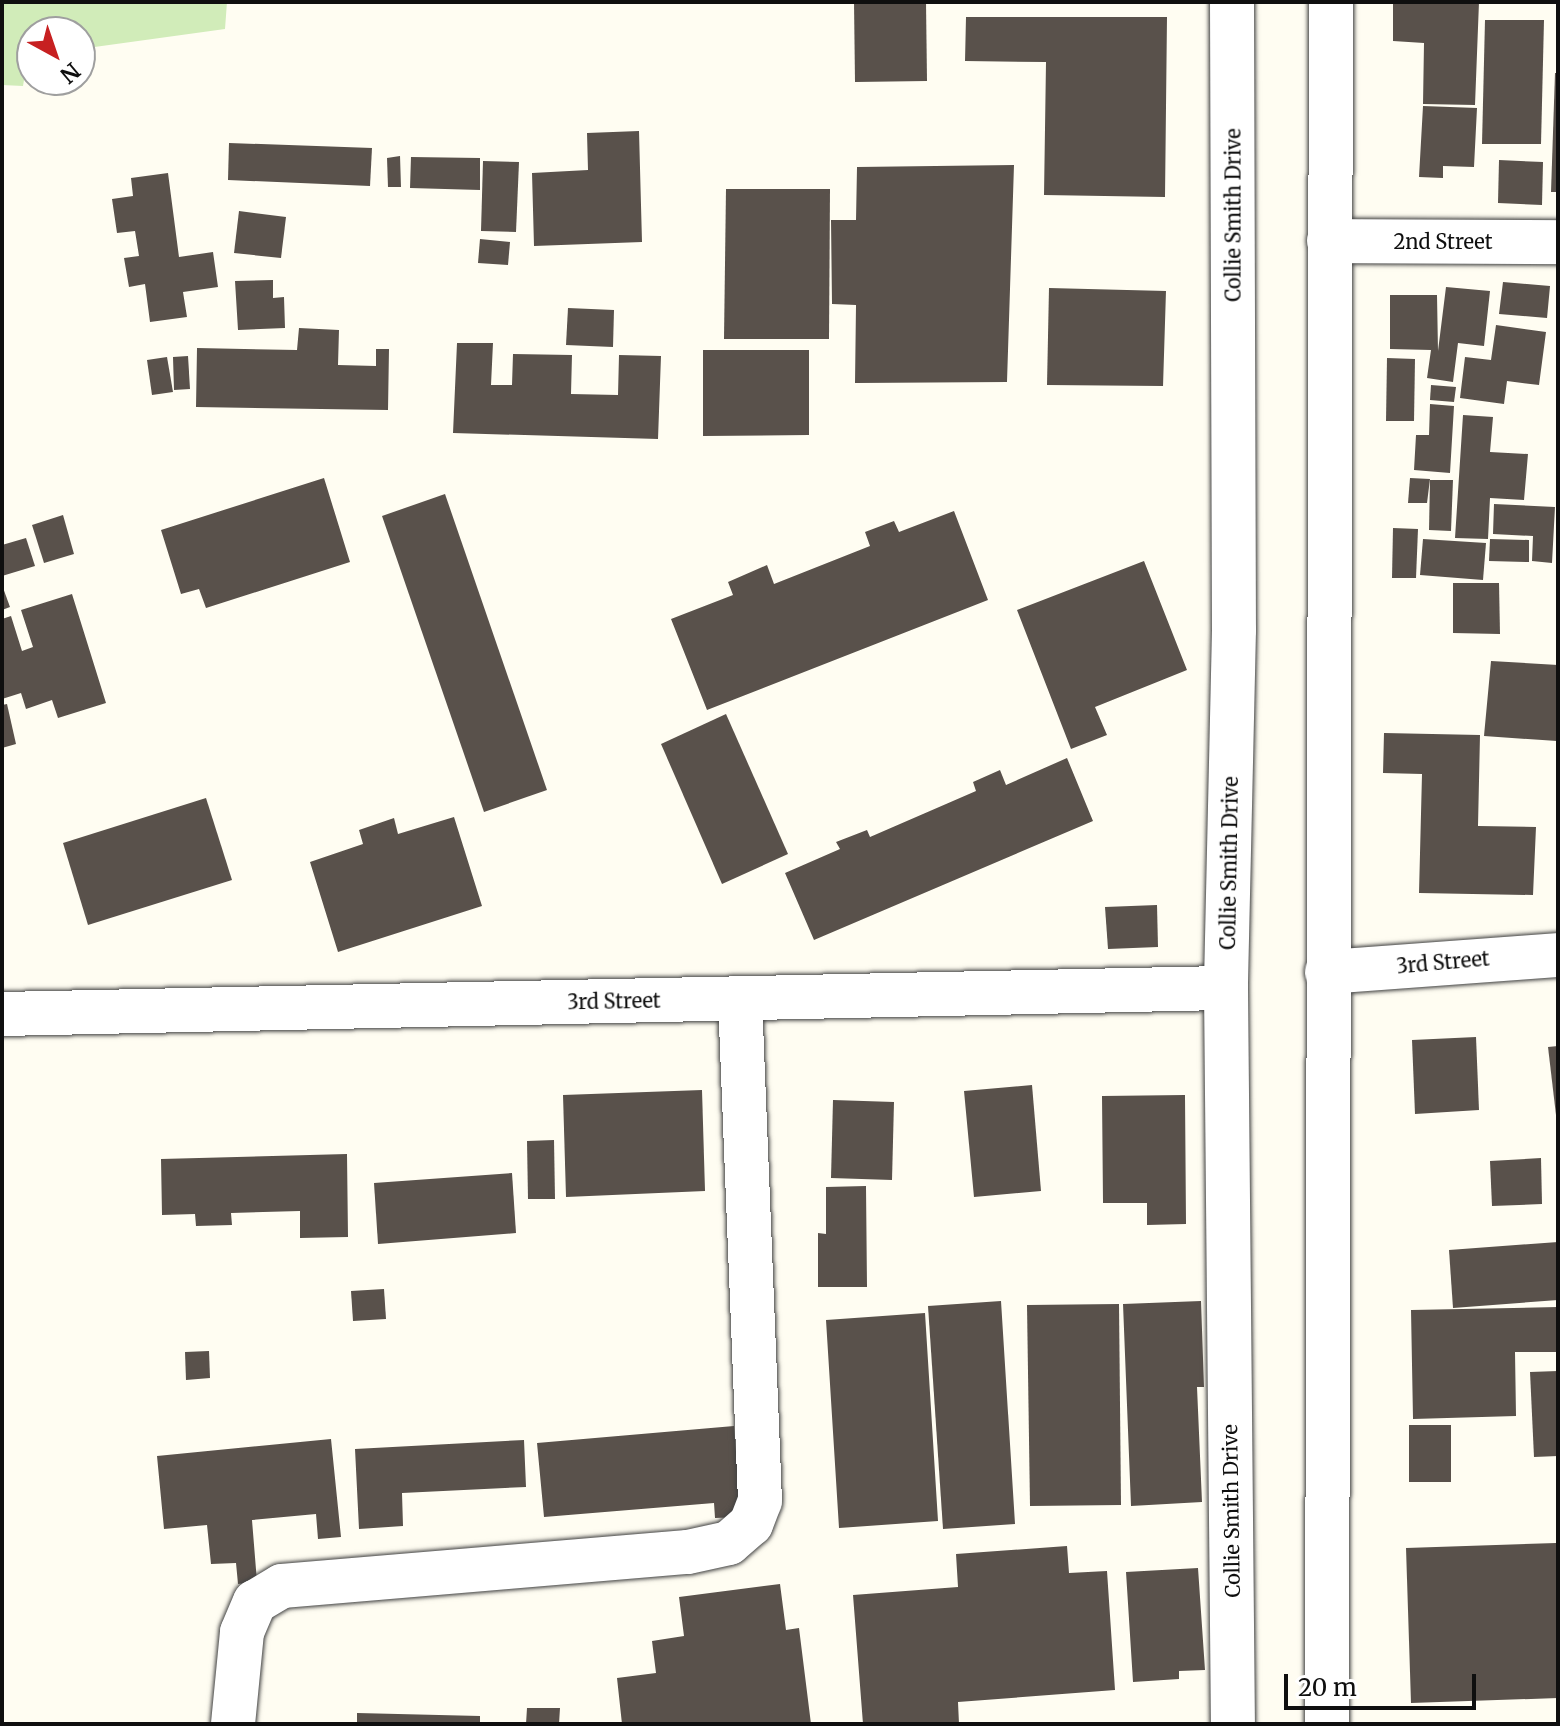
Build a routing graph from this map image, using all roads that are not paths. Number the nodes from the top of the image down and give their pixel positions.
1 (1232, 2) edge
2 (1331, 2) edge
3 (1329, 241) junction
4 (1558, 242) edge
5 (1558, 955) edge
6 (1327, 972) junction
7 (1226, 988) junction
8 (740, 998) junction
9 (2, 1014) edge
10 (233, 1724) edge
11 (1233, 1724) edge
12 (1327, 1724) edge

1 - 7 street, Collie Smith Drive
2 - 3 street
3 - 4 street, 2nd Street
3 - 6 street
5 - 6 street, 3rd Street
6 - 12 street
7 - 8 street, 3rd Street
7 - 11 street, Collie Smith Drive
8 - 9 street, 3rd Street
8 - 10 street

